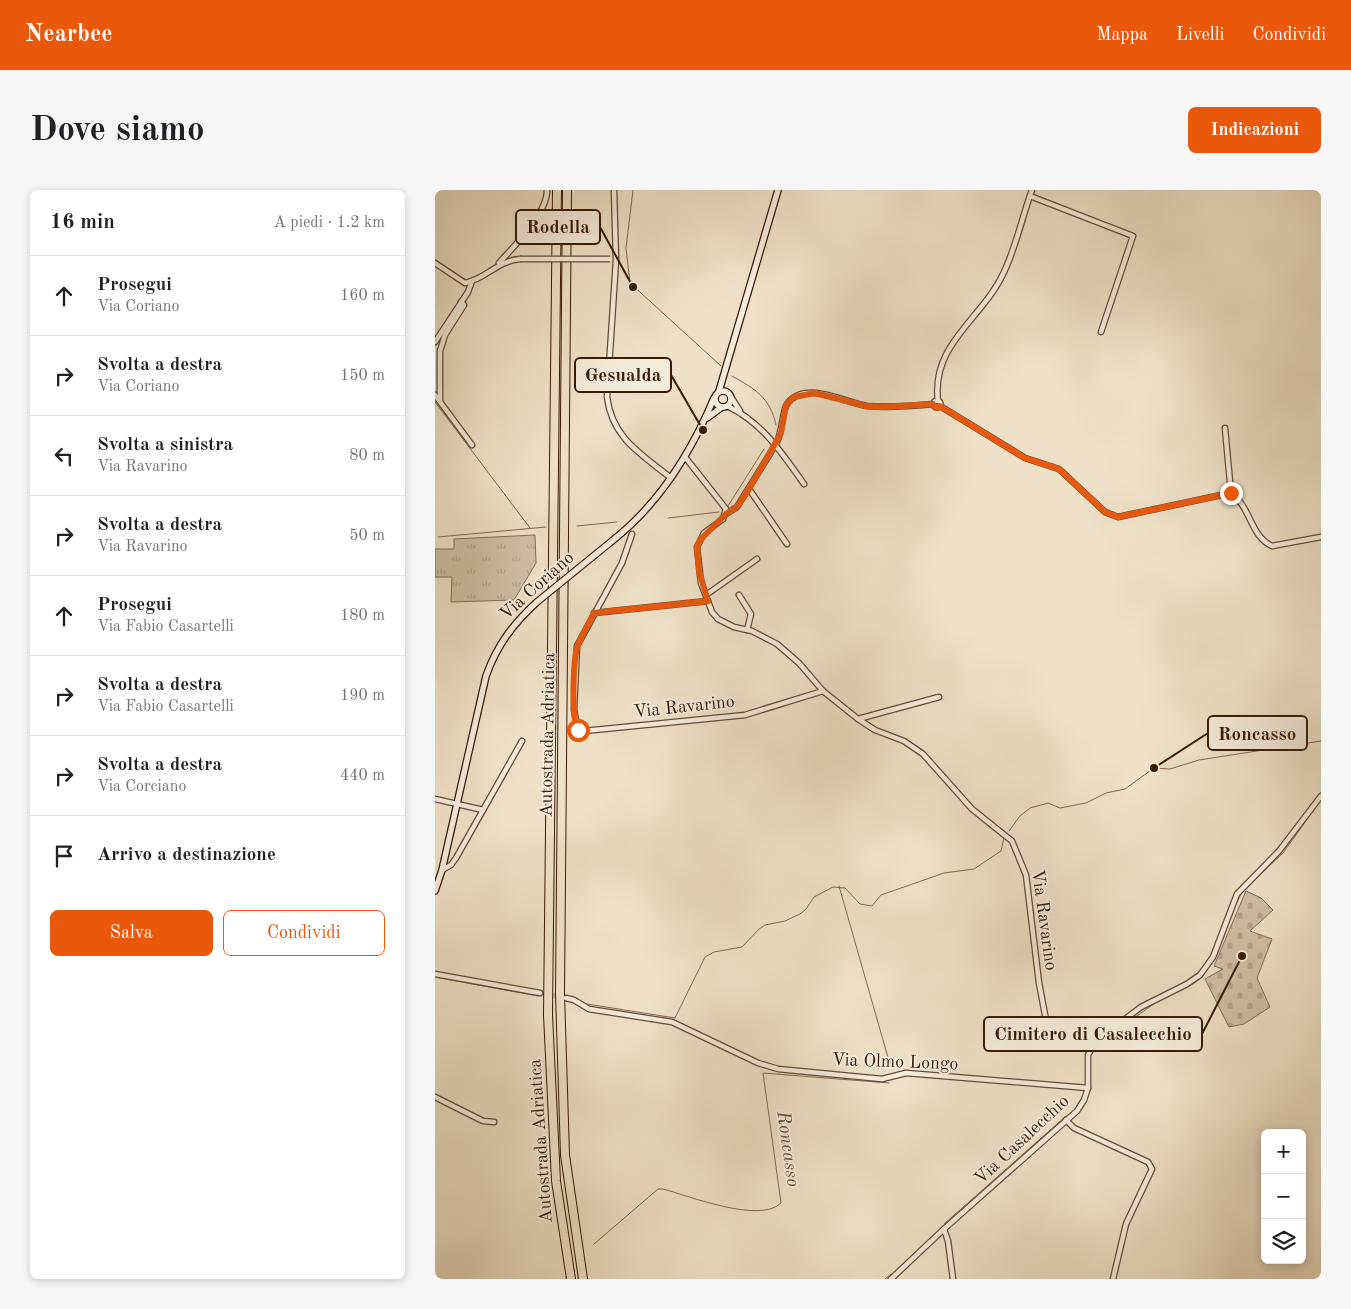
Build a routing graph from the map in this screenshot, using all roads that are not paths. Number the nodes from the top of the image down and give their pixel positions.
1 (547, 190) edge
2 (557, 190) edge
3 (567, 190) edge
4 (614, 190) edge
5 (778, 190) edge
6 (1032, 190) edge
7 (1030, 196) junction
8 (616, 260) junction
9 (435, 263) edge
10 (499, 264) junction
11 (472, 281) junction
12 (461, 302) junction
13 (1101, 332) dead end
14 (435, 342) edge
15 (723, 376) junction
16 (719, 391) junction
17 (435, 394) edge
18 (730, 395) junction
19 (714, 398) junction
20 (440, 402) junction
21 (937, 404) junction
22 (724, 407) junction
23 (741, 412) junction
24 (705, 419) junction
25 (1225, 428) dead end
26 (776, 444) junction
27 (472, 445) dead end
28 (685, 457) junction
29 (671, 478) junction
30 (803, 484) dead end
31 (749, 489) junction
32 (1231, 493) junction
33 (726, 514) junction
34 (632, 534) dead end
35 (1321, 537) edge
36 (787, 544) dead end
37 (757, 559) dead end
38 (706, 595) junction
39 (739, 596) dead end
40 (708, 601) junction
41 (594, 613) junction
42 (747, 630) junction
43 (823, 691) junction
44 (939, 697) dead end
45 (858, 719) junction
46 (522, 741) dead end
47 (1321, 796) edge
48 (435, 799) edge
49 (457, 802) junction
50 (483, 810) junction
51 (442, 870) junction
52 (435, 891) edge
53 (435, 974) edge
54 (540, 993) tunnel mouth
55 (565, 998) tunnel mouth
56 (1090, 1049) junction
57 (1088, 1088) junction
58 (435, 1097) edge
59 (1066, 1120) junction
60 (494, 1122) dead end
61 (944, 1229) junction
62 (571, 1279) edge
63 (583, 1279) edge
64 (891, 1279) edge
65 (953, 1279) edge
66 (1113, 1279) edge

1 - 10 street
2 - 62 highway, Autostrada Adriatica
3 - 63 highway, Autostrada Adriatica
4 - 8 street
5 - 15 main road
6 - 7 street
7 - 13 street
7 - 21 street
8 - 10 street, bridge
8 - 29 street
9 - 11 street
10 - 11 street
11 - 12 street
12 - 14 street
12 - 20 street
15 - 16 main road
15 - 18 main road
16 - 18 main road
16 - 19 main road, Via Coriano
17 - 20 street
18 - 22 main road
18 - 23 street
19 - 22 main road
19 - 24 main road, Via Coriano
20 - 27 street
21 - 26 street
21 - 32 street
22 - 23 street
22 - 24 main road, Via Coriano
23 - 26 street
24 - 28 main road, Via Coriano
25 - 32 street
26 - 30 street
26 - 31 street
28 - 29 main road, Via Coriano
28 - 33 street
29 - 49 main road, Via Coriano, bridge
31 - 33 street
31 - 36 street
32 - 35 street
33 - 38 street, Via Ravarino
34 - 41 street
37 - 38 street
38 - 40 street, Via Ravarino
39 - 42 street
40 - 41 street
40 - 42 street, Via Ravarino
41 - 43 street, Via Ravarino
42 - 43 street, Via Ravarino
43 - 45 street, Via Ravarino
44 - 45 street
45 - 56 street, Via Ravarino
46 - 50 street, Via Coriano
47 - 56 street
48 - 49 street
49 - 50 street
49 - 51 main road, Via Coriano
50 - 51 street, Via Coriano
51 - 52 main road, Via Coriano
53 - 54 street
55 - 57 street, Via Olmo Longo
56 - 57 street, Via Casalecchio
57 - 59 street, Via Casalecchio
58 - 60 street
59 - 61 street, Via Casalecchio
59 - 66 street
61 - 64 street, Via Casalecchio
61 - 65 street

